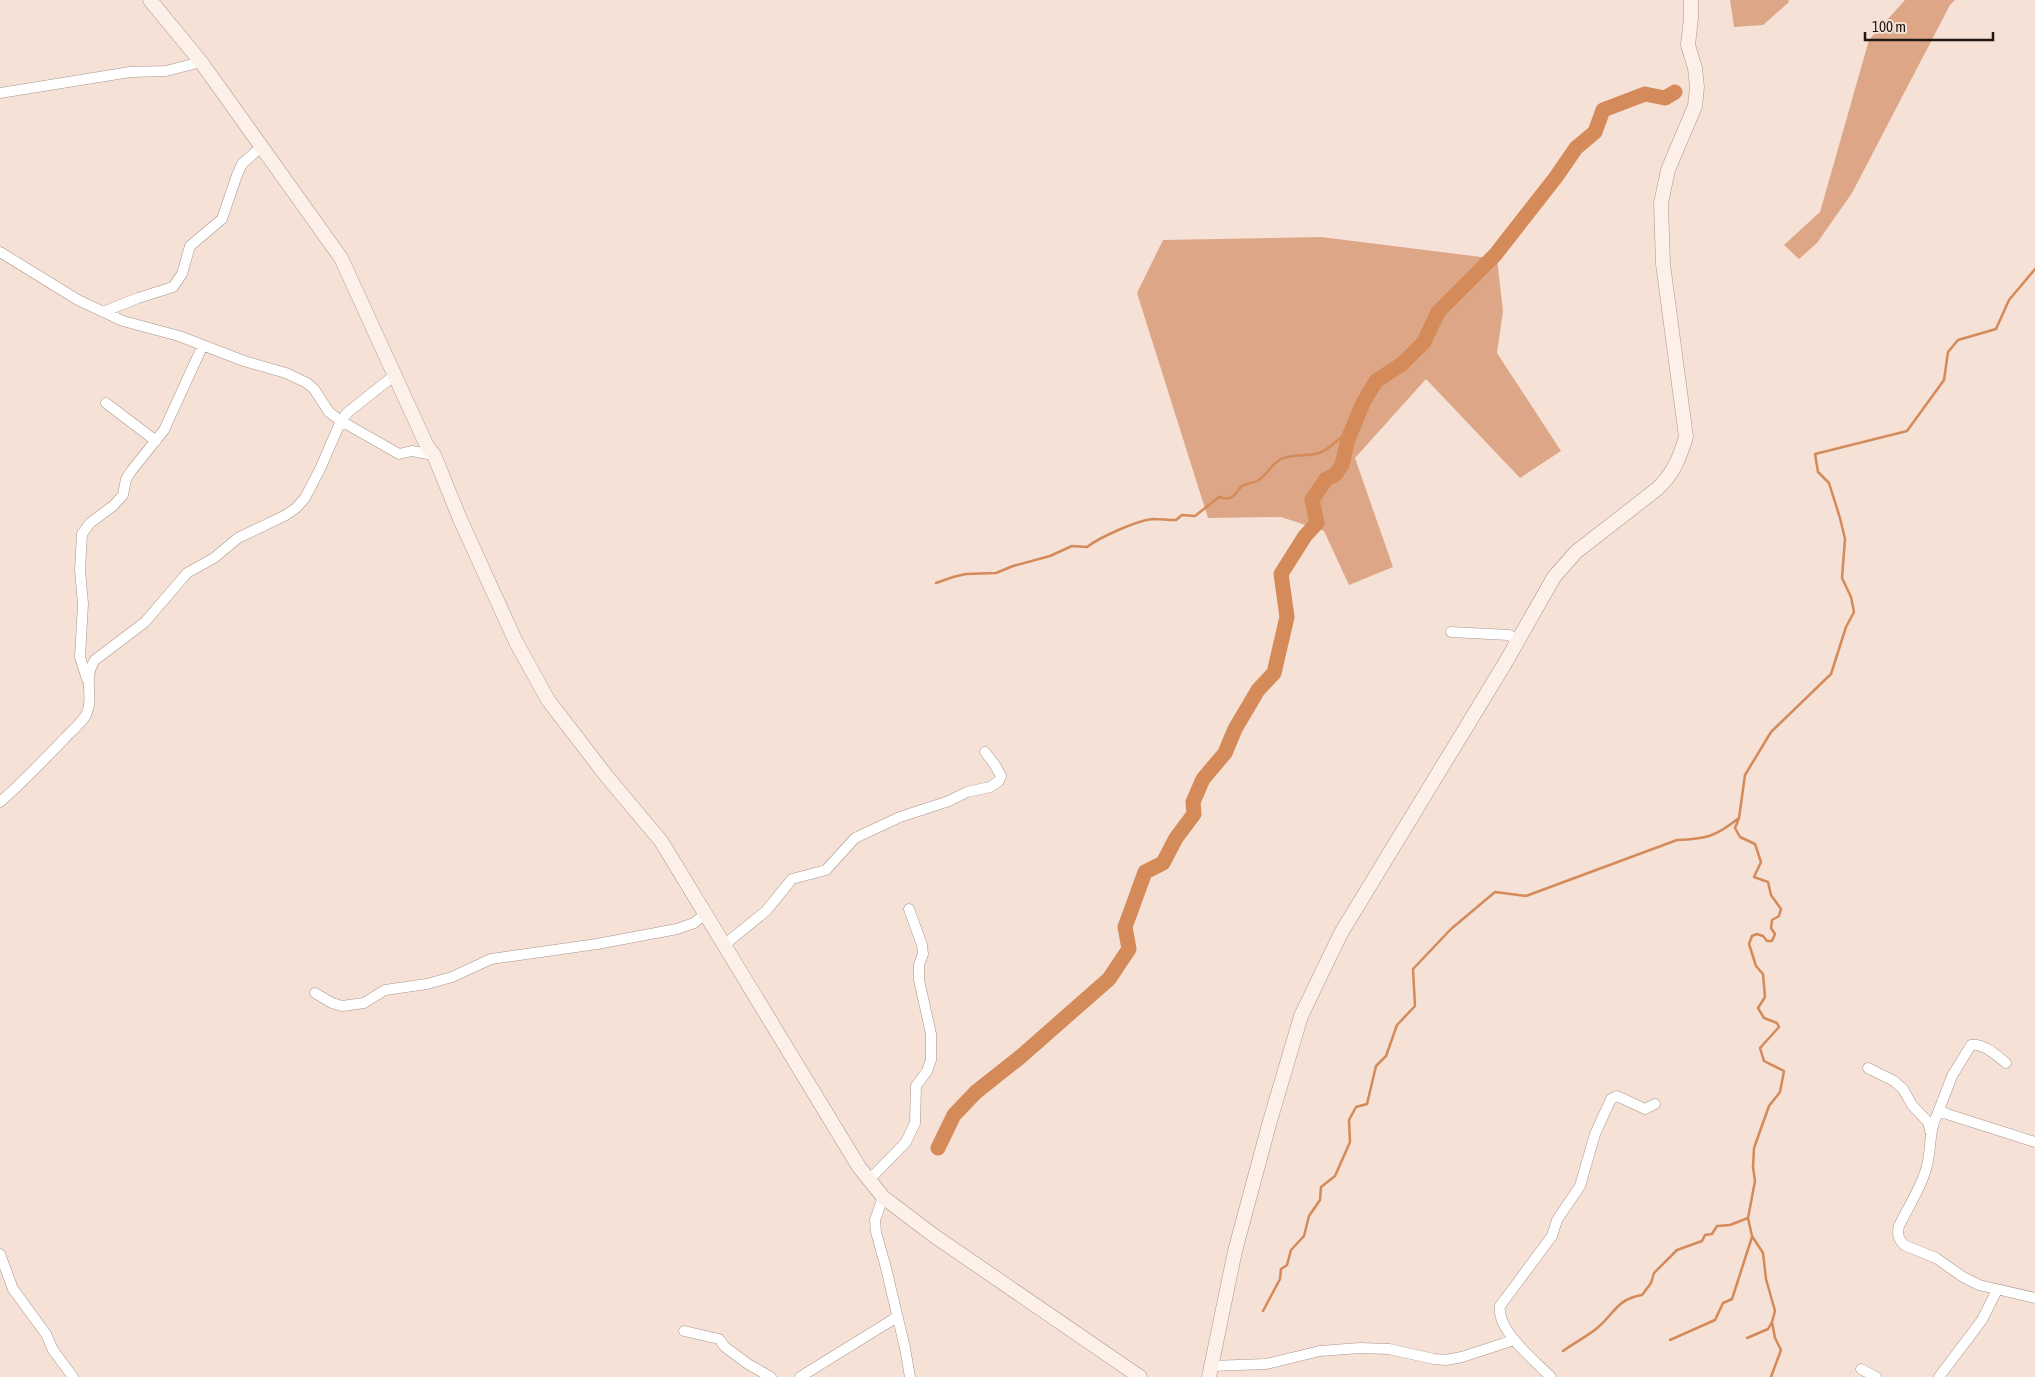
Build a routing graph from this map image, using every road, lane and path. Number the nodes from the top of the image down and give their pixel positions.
1 (1691, 0) edge
2 (155, 2) edge
3 (201, 62) junction
4 (0, 93) edge
5 (261, 147) junction
6 (0, 252) edge
7 (103, 312) junction
8 (202, 345) junction
9 (396, 374) junction
10 (106, 403) dead end
11 (341, 421) junction
12 (156, 440) junction
13 (434, 455) junction
14 (1451, 632) dead end
15 (1518, 641) junction
16 (88, 680) junction
17 (985, 752) dead end
18 (0, 802) edge
19 (909, 909) dead end
20 (706, 913) junction
21 (724, 945) junction
22 (315, 993) dead end
23 (2006, 1063) dead end
24 (1868, 1068) dead end
25 (1655, 1104) dead end
26 (1937, 1115) junction
27 (1931, 1132) junction
28 (2035, 1142) edge
29 (869, 1180) junction
30 (883, 1197) junction
31 (0, 1254) edge
32 (1997, 1290) junction
33 (2035, 1298) edge
34 (897, 1317) junction
35 (684, 1331) dead end
36 (1514, 1340) junction
37 (1861, 1369) dead end
38 (1210, 1371) edge
39 (73, 1377) edge
40 (771, 1377) edge
41 (800, 1377) edge
42 (910, 1377) edge
43 (1140, 1377) edge
44 (1551, 1377) edge
45 (1876, 1377) edge
46 (1939, 1377) edge

1 - 15 street
2 - 3 street
3 - 4 street
3 - 5 street
5 - 7 street
5 - 9 street
6 - 7 street
7 - 8 street
8 - 11 street
8 - 12 street
9 - 11 street
9 - 13 street
10 - 12 street
11 - 13 street
11 - 16 street
12 - 16 street
13 - 20 street
14 - 15 street
15 - 38 street
16 - 18 street
17 - 21 street
19 - 29 street
20 - 21 street
20 - 22 street
21 - 29 street
23 - 26 street
24 - 27 street
25 - 36 street
26 - 27 street
26 - 28 street
27 - 32 street
29 - 30 street
30 - 34 street
30 - 43 street
31 - 39 street
32 - 33 street
32 - 46 street
34 - 41 street
34 - 42 street
35 - 40 street
36 - 38 street
36 - 44 street
37 - 45 street

